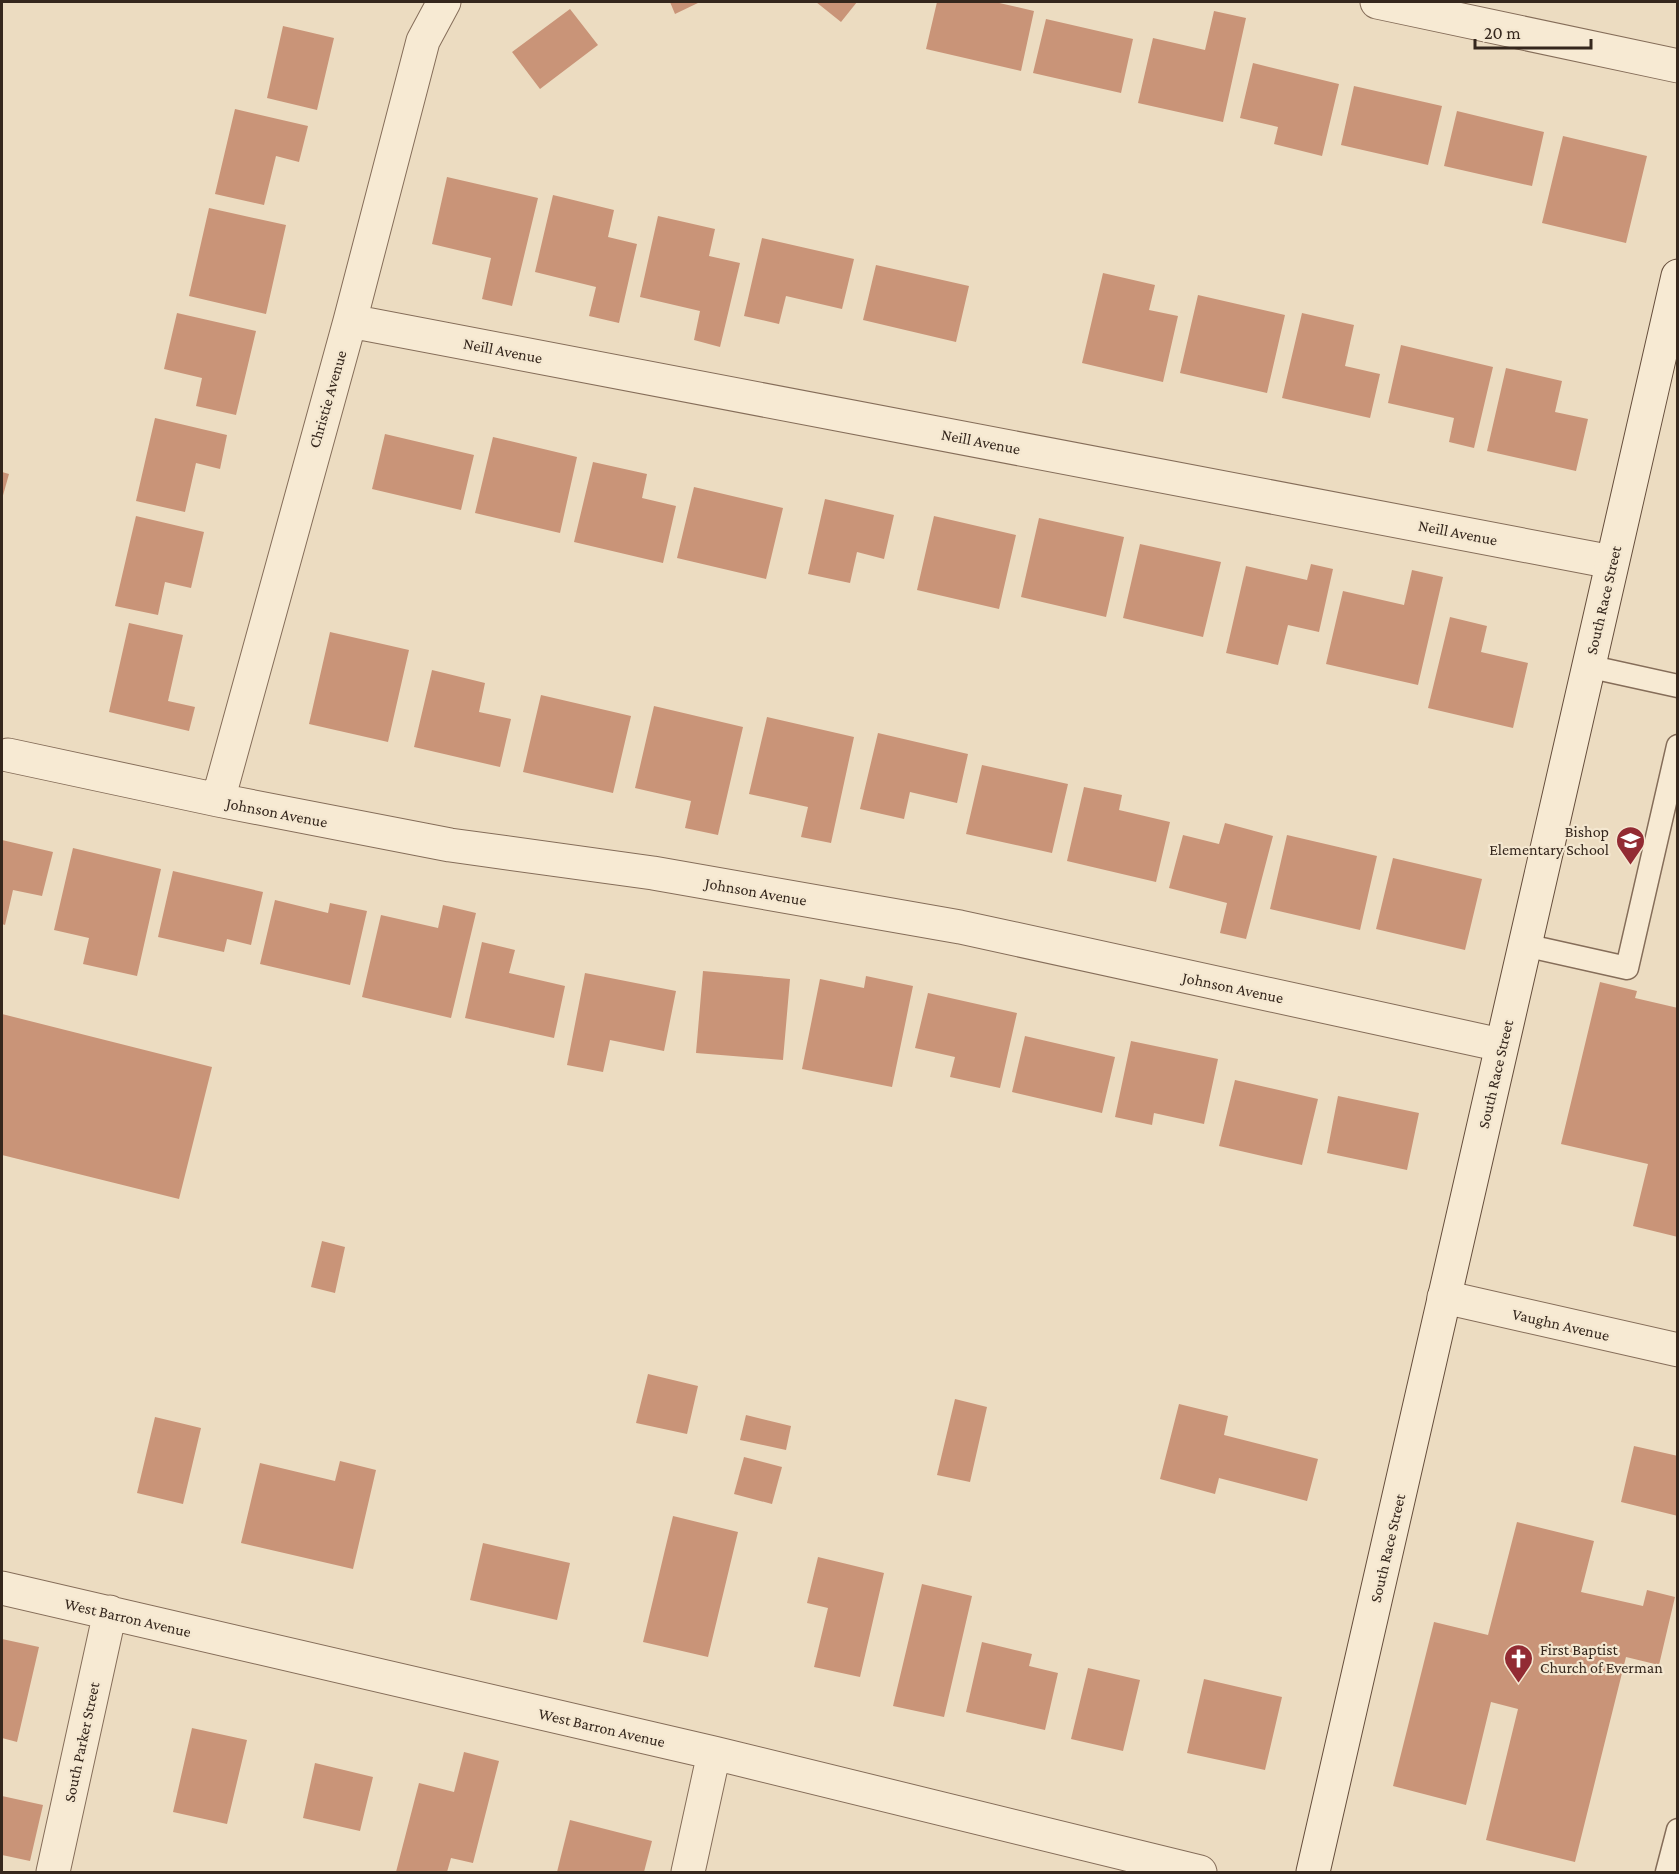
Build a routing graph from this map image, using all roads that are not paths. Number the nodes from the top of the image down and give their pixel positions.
1 (444, 2) edge
2 (1377, 2) edge
3 (1677, 66) edge
4 (1677, 276) edge
5 (350, 321) junction
6 (1612, 562) junction
7 (1587, 666) junction
8 (1677, 686) edge
9 (1677, 746) edge
10 (8, 755) dead end
11 (218, 800) junction
12 (1524, 945) junction
13 (1501, 1045) junction
14 (1444, 1297) junction
15 (1677, 1350) edge
16 (2, 1588) edge
17 (110, 1612) junction
18 (714, 1753) junction
19 (1677, 1830) edge
20 (53, 1872) edge
21 (688, 1872) edge
22 (1200, 1872) edge
23 (1312, 1872) edge
24 (1667, 1872) edge

1 - 5 street, Christie Avenue
2 - 3 street
4 - 6 street, South Race Street
5 - 6 street, Neill Avenue
5 - 11 street, Christie Avenue
6 - 7 street, South Race Street
7 - 8 lane
7 - 12 street, South Race Street
9 - 12 lane
10 - 11 street, Johnson Avenue
11 - 13 street, Johnson Avenue
12 - 13 street, South Race Street
13 - 14 street, South Race Street
14 - 15 street, Vaughn Avenue
14 - 23 street, South Race Street
16 - 17 street, West Barron Avenue
17 - 18 street, West Barron Avenue
17 - 20 street, South Parker Street
18 - 21 street
18 - 22 street, West Barron Avenue
19 - 24 lane

